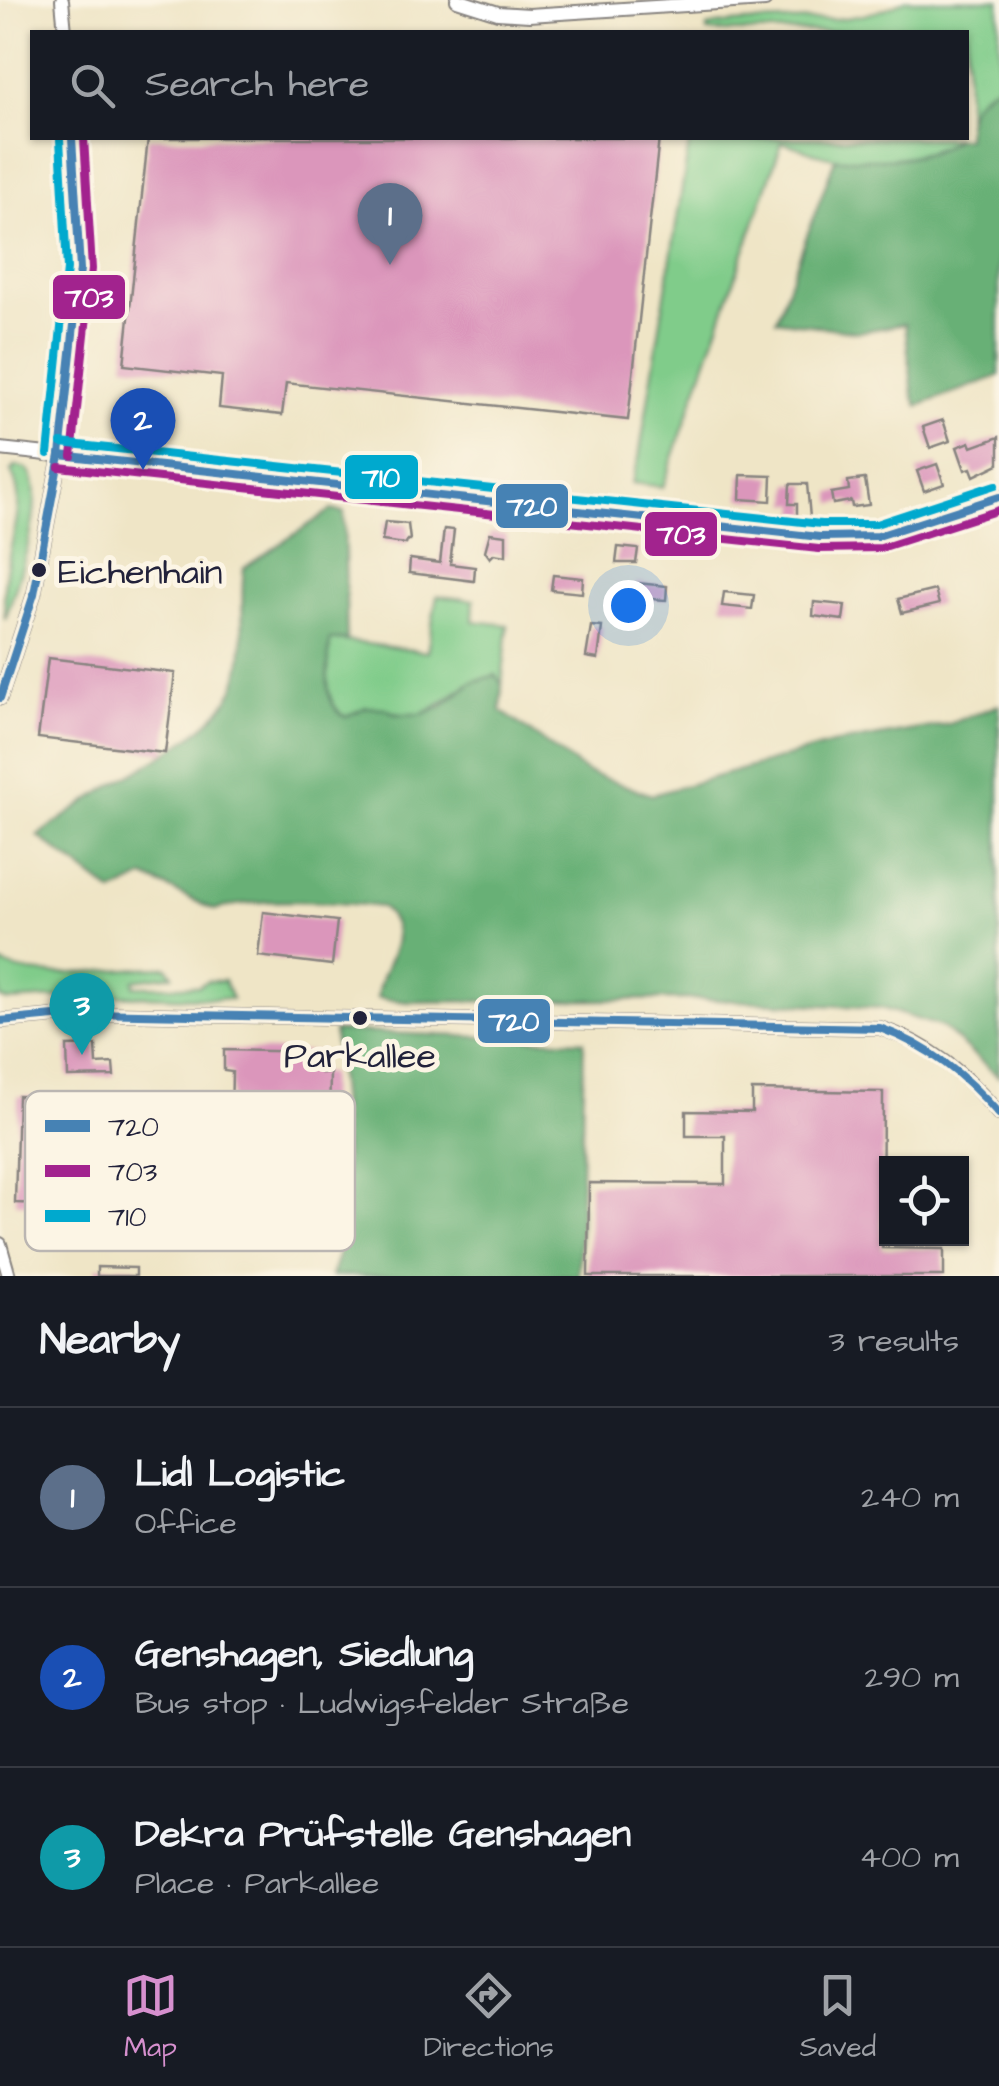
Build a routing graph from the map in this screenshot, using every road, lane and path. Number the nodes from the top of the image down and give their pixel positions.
1 (62, 0) edge
2 (457, 0) edge
3 (765, 0) edge
4 (64, 30) edge
5 (72, 140) edge
6 (0, 449) edge
7 (60, 455) junction
8 (999, 497) edge
9 (0, 698) edge
10 (0, 1020) edge
11 (999, 1114) edge
12 (0, 1244) edge
13 (9, 1276) edge

1 - 4 street
2 - 3 street
5 - 7 street
6 - 7 street
7 - 8 street
7 - 9 street
10 - 11 street
12 - 13 street

